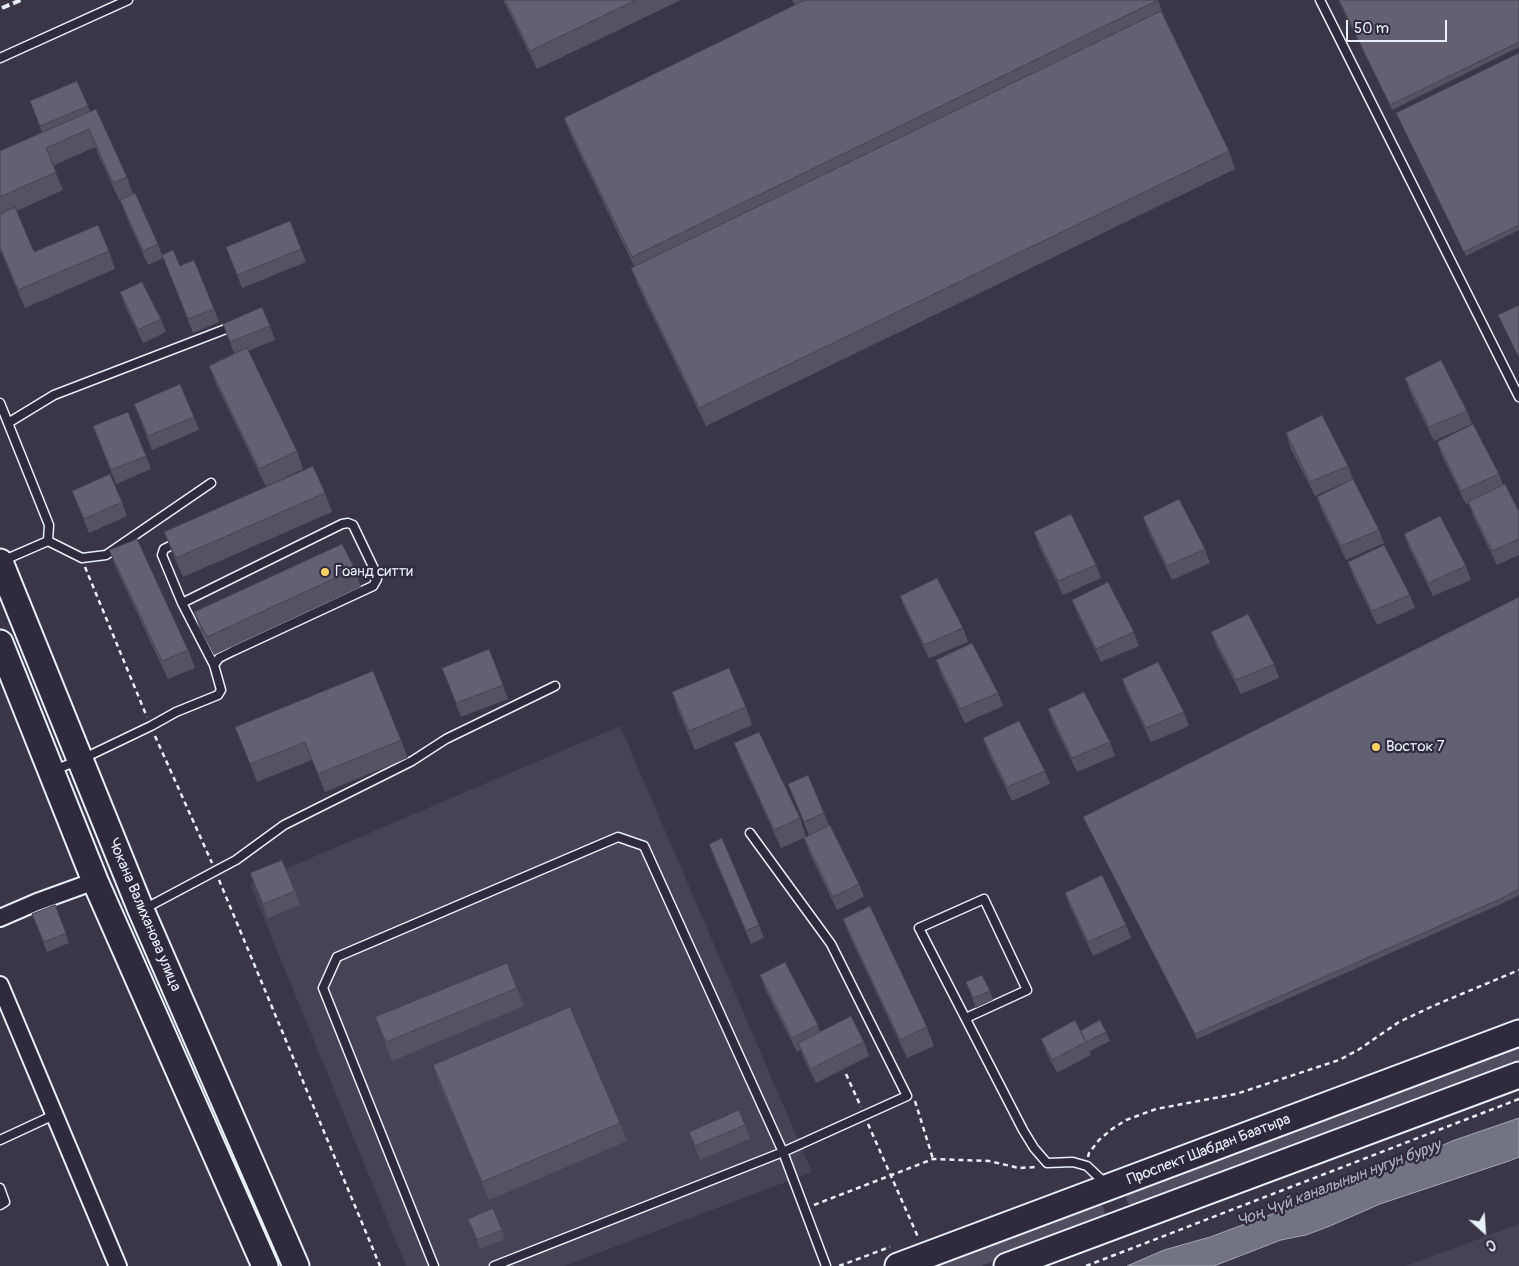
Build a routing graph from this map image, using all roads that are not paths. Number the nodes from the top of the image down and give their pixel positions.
1 (128, 0) edge
2 (1320, 0) edge
3 (0, 58) edge
4 (231, 327) edge
5 (1519, 397) edge
6 (0, 403) edge
7 (8, 423) junction
8 (211, 482) dead end
9 (188, 537) edge
10 (48, 541) junction
11 (0, 561) edge
12 (182, 603) junction
13 (0, 643) edge
14 (214, 665) junction
15 (555, 686) dead end
16 (80, 760) junction
17 (52, 771) junction
18 (750, 833) dead end
19 (95, 880) junction
20 (141, 910) junction
21 (0, 918) edge
22 (0, 985) edge
23 (966, 1018) junction
24 (1519, 1033) edge
25 (1519, 1075) edge
26 (54, 1115) junction
27 (0, 1140) edge
28 (783, 1152) junction
29 (1110, 1187) junction
30 (0, 1188) edge
31 (0, 1205) edge
32 (1123, 1222) junction
33 (118, 1266) edge
34 (264, 1266) edge
35 (296, 1266) edge
36 (434, 1266) edge
37 (494, 1266) edge
38 (826, 1266) edge
39 (898, 1266) edge
40 (1007, 1266) edge

1 - 3 lane
2 - 5 lane
4 - 7 lane
6 - 7 lane
7 - 10 lane
8 - 10 lane
9 - 12 lane
10 - 11 lane
11 - 16 main road, Чокана Валиханова улица
12 - 14 lane
12 - 14 lane
13 - 17 main road, Чокана Валиханова улица
14 - 16 lane
15 - 20 lane
16 - 17 lane
16 - 20 main road, Чокана Валиханова улица
17 - 19 main road, Чокана Валиханова улица
18 - 28 lane
19 - 21 street
19 - 34 main road, Чокана Валиханова улица
20 - 35 main road, Чокана Валиханова улица
22 - 26 street
23 - 23 lane
23 - 29 lane
24 - 29 main road, Проспект Шабдан Баатыра
25 - 32 main road
26 - 27 lane
26 - 33 street
28 - 36 lane
28 - 37 lane
28 - 38 lane
29 - 32 main road
29 - 39 main road, Проспект Шабдан Баатыра
30 - 31 lane
32 - 40 main road

